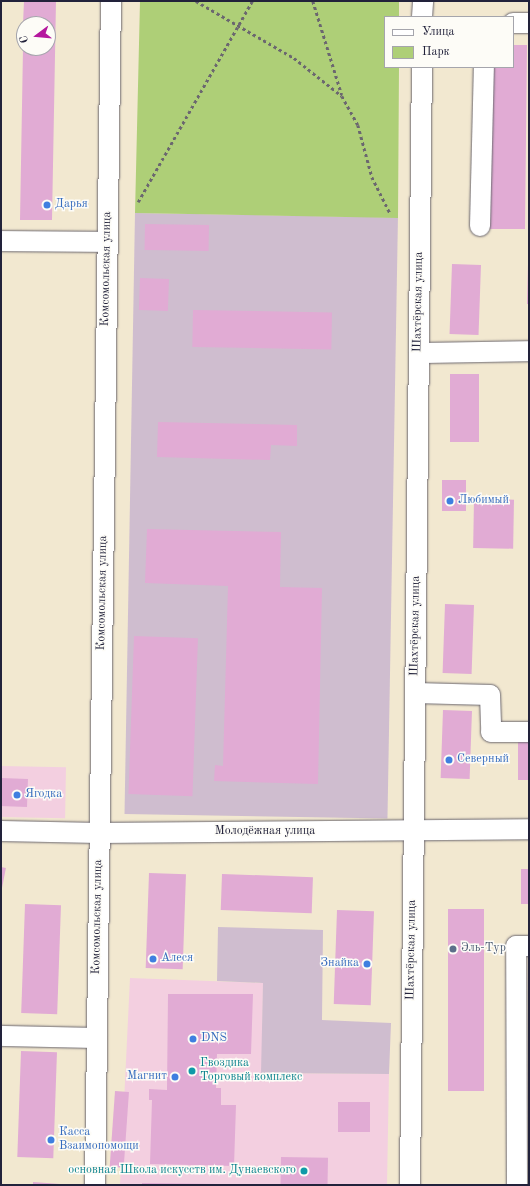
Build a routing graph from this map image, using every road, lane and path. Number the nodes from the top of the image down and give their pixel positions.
1 (111, 1) edge
2 (196, 1) edge
3 (252, 1) edge
4 (313, 1) edge
5 (422, 1) edge
6 (422, 16) edge
7 (514, 23) edge
8 (529, 23) edge
9 (238, 26) junction
10 (422, 68) edge
11 (484, 68) edge
12 (342, 96) junction
13 (138, 202) dead end
14 (390, 213) dead end
15 (480, 226) dead end
16 (1, 241) edge
17 (108, 242) junction
18 (529, 351) edge
19 (419, 354) junction
20 (415, 693) junction
21 (529, 732) edge
22 (529, 829) edge
23 (1, 831) edge
24 (413, 831) junction
25 (99, 833) junction
26 (529, 946) edge
27 (523, 1032) edge
28 (1, 1036) edge
29 (97, 1038) junction
30 (95, 1185) edge
31 (410, 1185) edge
32 (517, 1185) edge

1 - 17 street, Комсомольская улица
2 - 9 path
3 - 9 path
4 - 12 path
5 - 6 street
7 - 8 street
9 - 12 path
9 - 13 path
10 - 19 street, Шахтёрская улица
11 - 15 street
12 - 14 path
16 - 17 street
17 - 25 street, Комсомольская улица
18 - 19 street
19 - 20 street, Шахтёрская улица
20 - 21 street
20 - 24 street, Шахтёрская улица
22 - 24 street, Молодёжная улица
23 - 25 street, Молодёжная улица
24 - 25 street, Молодёжная улица
24 - 31 street, Шахтёрская улица
25 - 29 street, Комсомольская улица
26 - 27 street
27 - 32 street
28 - 29 street
29 - 30 street, Комсомольская улица

